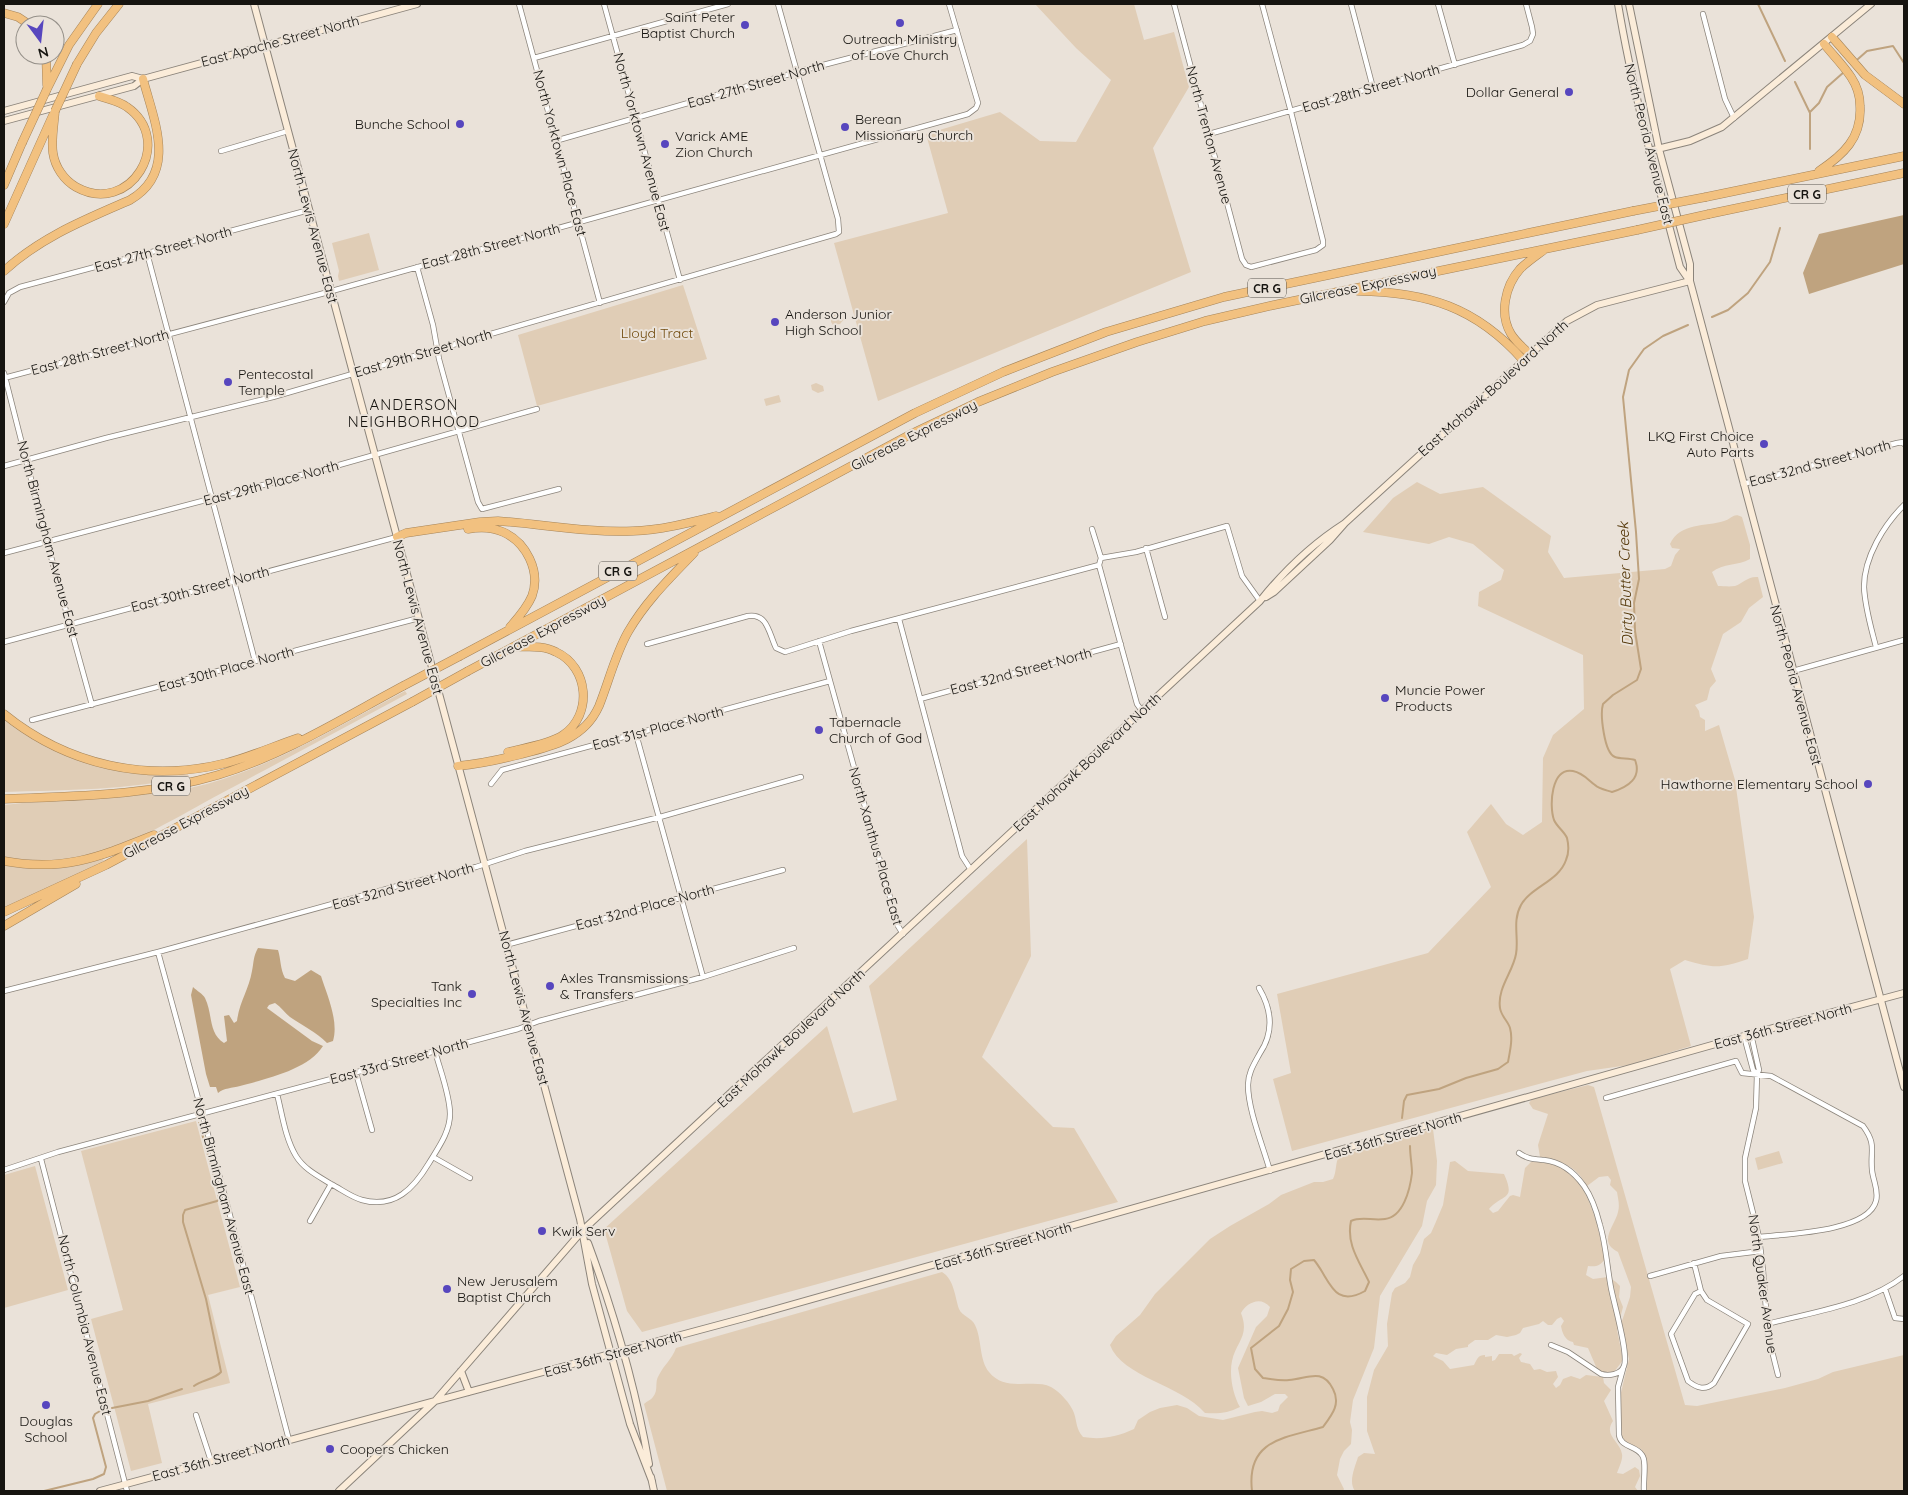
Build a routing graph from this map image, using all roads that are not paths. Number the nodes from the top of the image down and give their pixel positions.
1 (98, 4) edge
2 (119, 4) edge
3 (254, 4) edge
4 (417, 4) edge
5 (519, 4) edge
6 (604, 4) edge
7 (728, 4) edge
8 (778, 4) edge
9 (949, 4) edge
10 (1174, 4) edge
11 (1262, 4) edge
12 (1351, 4) edge
13 (1438, 4) edge
14 (1526, 4) edge
15 (1618, 4) edge
16 (1629, 4) edge
17 (1871, 4) edge
18 (1702, 14) dead end
19 (957, 30) junction
20 (613, 37) junction
21 (1832, 37) junction
22 (1824, 44) junction
23 (265, 46) junction
24 (534, 58) junction
25 (1455, 64) junction
26 (47, 65) edge
27 (797, 73) junction
28 (143, 79) junction
29 (1374, 88) junction
30 (47, 89) junction
31 (99, 96) junction
32 (1904, 104) edge
33 (4, 111) edge
34 (55, 111) junction
35 (1291, 112) junction
36 (635, 118) junction
37 (1734, 118) junction
38 (4, 121) edge
39 (288, 131) junction
40 (1209, 134) junction
41 (556, 141) junction
42 (1659, 148) junction
43 (220, 151) dead end
44 (1649, 151) junction
45 (820, 155) junction
46 (1904, 156) edge
47 (1904, 173) edge
48 (1815, 174) junction
49 (4, 185) edge
50 (657, 201) junction
51 (309, 210) junction
52 (578, 222) junction
53 (4, 224) edge
54 (1547, 248) junction
55 (147, 253) junction
56 (417, 267) junction
57 (4, 271) edge
58 (680, 280) junction
59 (1690, 282) junction
60 (331, 291) junction
61 (1341, 291) junction
62 (4, 302) edge
63 (600, 303) junction
64 (168, 334) junction
65 (438, 348) junction
66 (1526, 357) junction
67 (353, 373) junction
68 (4, 376) edge
69 (537, 409) dead end
70 (190, 418) junction
71 (459, 431) junction
72 (1904, 444) edge
73 (375, 454) junction
74 (27, 460) junction
75 (4, 466) edge
76 (1743, 484) junction
77 (559, 489) dead end
78 (212, 499) junction
79 (1904, 505) edge
80 (730, 512) junction
81 (1092, 529) dead end
82 (397, 537) junction
83 (47, 542) junction
84 (699, 548) junction
85 (1146, 548) junction
86 (4, 553) edge
87 (1101, 558) junction
88 (1099, 565) junction
89 (233, 581) junction
90 (1260, 601) junction
91 (1165, 617) dead end
92 (419, 618) junction
93 (899, 619) junction
94 (70, 624) junction
95 (506, 631) junction
96 (1904, 640) edge
97 (819, 641) junction
98 (4, 642) edge
99 (647, 644) dead end
100 (1121, 644) junction
101 (513, 647) junction
102 (1876, 647) junction
103 (255, 661) junction
104 (1793, 671) junction
105 (830, 681) junction
106 (920, 700) junction
107 (92, 705) junction
108 (1142, 711) junction
109 (4, 714) edge
110 (32, 720) dead end
111 (328, 727) junction
112 (636, 734) junction
113 (458, 766) junction
114 (801, 777) dead end
115 (491, 784) dead end
116 (4, 799) edge
117 (660, 817) junction
118 (195, 818) junction
119 (164, 834) junction
120 (4, 861) edge
121 (484, 864) junction
122 (783, 870) dead end
123 (971, 870) junction
124 (681, 897) junction
125 (4, 912) edge
126 (4, 926) edge
127 (903, 934) junction
128 (506, 945) junction
129 (794, 948) dead end
130 (158, 952) junction
131 (703, 977) junction
132 (1259, 988) dead end
133 (4, 991) edge
134 (1904, 993) edge
135 (1881, 999) junction
136 (528, 1025) junction
137 (1751, 1034) junction
138 (1744, 1036) junction
139 (435, 1051) junction
140 (356, 1073) junction
141 (1757, 1074) junction
142 (1904, 1087) edge
143 (276, 1094) junction
144 (1606, 1098) dead end
145 (202, 1115) junction
146 (372, 1130) dead end
147 (1519, 1153) dead end
148 (433, 1157) junction
149 (41, 1159) junction
150 (4, 1170) edge
151 (1270, 1170) junction
152 (470, 1178) dead end
153 (331, 1184) junction
154 (310, 1221) dead end
155 (583, 1230) junction
156 (1759, 1237) junction
157 (1761, 1251) junction
158 (1694, 1263) junction
159 (1650, 1276) dead end
160 (1904, 1276) edge
161 (1885, 1290) junction
162 (1701, 1291) junction
163 (1904, 1319) edge
164 (1767, 1324) junction
165 (1551, 1346) dead end
166 (622, 1351) junction
167 (612, 1354) junction
168 (1624, 1366) junction
169 (461, 1372) junction
170 (1778, 1375) dead end
171 (469, 1392) junction
172 (435, 1401) junction
173 (196, 1415) dead end
174 (289, 1440) junction
175 (211, 1461) junction
176 (652, 1481) junction
177 (126, 1488) edge
178 (100, 1491) edge
179 (339, 1491) edge
180 (654, 1491) edge
181 (1644, 1491) edge

1 - 30 highway
2 - 34 highway, bridge
3 - 23 main road, North Lewis Avenue East
4 - 23 main road, East Apache Street North
5 - 24 street, North Yorktown Place East
6 - 20 street, North Yorktown Avenue East
7 - 20 street
8 - 27 street
9 - 19 street
10 - 40 street, North Trenton Avenue
11 - 35 street
12 - 29 street
13 - 25 street
14 - 25 street, East 28th Street North
15 - 44 main road, North Peoria Avenue East
16 - 42 main road, North Peoria Avenue East
17 - 21 main road
18 - 37 street
19 - 27 street, East 27th Street North
19 - 45 street, East 28th Street North
20 - 24 street
20 - 36 street, North Yorktown Avenue East
21 - 22 main road
21 - 32 highway
22 - 37 main road
22 - 48 highway
23 - 28 main road, East Apache Street North
23 - 39 main road, North Lewis Avenue East
24 - 41 street, North Yorktown Place East
25 - 29 street, East 28th Street North
26 - 30 highway
27 - 36 street, East 27th Street North
27 - 45 street
28 - 31 main road, East Apache Street North
28 - 33 main road, East Apache Street North
28 - 57 highway
29 - 35 street, East 28th Street North
30 - 49 highway, bridge
31 - 34 highway
31 - 38 main road, East Apache Street North
34 - 53 highway
35 - 40 street, East 28th Street North
35 - 40 street, North Trenton Avenue
36 - 41 street, East 27th Street North
36 - 50 street, North Yorktown Avenue East
37 - 42 main road
39 - 43 street
39 - 51 main road, North Lewis Avenue East
41 - 52 street, North Yorktown Place East
42 - 44 main road
42 - 59 main road, North Peoria Avenue East
44 - 59 main road, North Peoria Avenue East
45 - 50 street, East 28th Street North
45 - 58 street, East 29th Street North
46 - 48 highway, Gilcrease Expressway / CR G
47 - 54 highway, Gilcrease Expressway / CR G, bridge
48 - 80 highway, Gilcrease Expressway / CR G, bridge
50 - 52 street, East 28th Street North
50 - 58 street, North Yorktown Avenue East
51 - 55 street, East 27th Street North
51 - 60 main road, North Lewis Avenue East
52 - 56 street, East 28th Street North
52 - 63 street, North Yorktown Place East
54 - 61 highway, Gilcrease Expressway / CR G
54 - 66 highway
55 - 62 street, East 27th Street North
55 - 64 street
56 - 60 street, East 28th Street North
56 - 65 street
58 - 63 street, East 29th Street North
59 - 66 main road, East Mohawk Boulevard North
59 - 76 main road, North Peoria Avenue East
60 - 64 street, East 28th Street North
60 - 67 main road, North Lewis Avenue East
61 - 66 highway
61 - 84 highway, Gilcrease Expressway / CR G
63 - 65 street, East 29th Street North
64 - 68 street, East 28th Street North
64 - 70 street
65 - 67 street, East 29th Street North
65 - 71 street
66 - 90 main road, East Mohawk Boulevard North
67 - 70 street, East 29th Street North
67 - 73 main road, North Lewis Avenue East
68 - 74 street, North Birmingham Avenue East
69 - 71 street, East 29th Place North
70 - 74 street, East 29th Street North
70 - 78 street
71 - 73 street, East 29th Place North
71 - 77 street
72 - 76 street, East 32nd Street North
73 - 78 street, East 29th Place North
73 - 82 main road, North Lewis Avenue East
74 - 75 street, East 29th Street North
74 - 83 street, North Birmingham Avenue East
76 - 104 main road, North Peoria Avenue East
78 - 83 street, East 29th Place North
78 - 89 street
79 - 102 street
80 - 82 highway
80 - 95 highway, Gilcrease Expressway / CR G
81 - 87 street
82 - 89 street, East 30th Street North
82 - 92 main road, North Lewis Avenue East
82 - 95 highway
83 - 86 street, East 29th Place North
83 - 94 street, North Birmingham Avenue East
84 - 101 highway, Gilcrease Expressway / CR G
84 - 113 highway
85 - 87 street
85 - 90 street
85 - 91 street
87 - 88 street
88 - 93 street
88 - 100 street
89 - 94 street, East 30th Street North
89 - 103 street
90 - 108 main road, East Mohawk Boulevard North
92 - 103 street, East 30th Place North
92 - 113 main road, North Lewis Avenue East
93 - 97 street
93 - 106 street
94 - 98 street, East 30th Street North
94 - 107 street, North Birmingham Avenue East
95 - 111 highway, Gilcrease Expressway / CR G, bridge
96 - 102 street
97 - 99 street
97 - 105 street, North Xanthus Place East
100 - 106 street, East 32nd Street North
100 - 108 street
101 - 113 highway
101 - 118 highway, Gilcrease Expressway / CR G, bridge
102 - 104 street
103 - 107 street, East 30th Place North
104 - 135 main road, North Peoria Avenue East
105 - 112 street, East 31st Place North
105 - 127 street, North Xanthus Place East
106 - 123 street
107 - 110 street, East 30th Place North
108 - 123 main road, East Mohawk Boulevard North
109 - 111 highway
111 - 116 highway, Gilcrease Expressway / CR G
112 - 115 street, East 31st Place North
112 - 117 street
113 - 121 main road, North Lewis Avenue East
114 - 117 street, East 32nd Street North
117 - 121 street, East 32nd Street North
117 - 124 street
118 - 119 highway, Gilcrease Expressway / CR G
118 - 120 highway
119 - 125 highway, Gilcrease Expressway / CR G
119 - 126 highway
121 - 128 main road, North Lewis Avenue East
121 - 130 street, East 32nd Street North
122 - 124 street, East 32nd Place North
123 - 127 main road, East Mohawk Boulevard North
124 - 128 street, East 32nd Place North
124 - 131 street
127 - 155 main road, East Mohawk Boulevard North
128 - 136 main road, North Lewis Avenue East
129 - 131 street, East 33rd Street North
130 - 133 street, East 32nd Street North
130 - 145 street, North Birmingham Avenue East
131 - 136 street, East 33rd Street North
132 - 151 street
134 - 135 main road, East 36th Street North
135 - 137 main road, East 36th Street North
135 - 142 main road, North Peoria Avenue East
136 - 139 street, East 33rd Street North
136 - 155 main road, North Lewis Avenue East
137 - 138 main road, East 36th Street North
137 - 141 street, North Quaker Avenue
138 - 141 street, North Quaker Avenue
138 - 151 main road, East 36th Street North
139 - 140 street, East 33rd Street North
139 - 148 street
140 - 143 street, East 33rd Street North
140 - 146 street
141 - 144 street
141 - 156 street, North Quaker Avenue
141 - 156 street
143 - 145 street, East 33rd Street North
143 - 153 street
145 - 149 street, East 33rd Street North
145 - 174 street, North Birmingham Avenue East
147 - 168 street
148 - 152 street
148 - 153 street
149 - 150 street, East 33rd Street North
149 - 177 street, North Columbia Avenue East
151 - 166 main road, East 36th Street North
153 - 154 street
155 - 166 main road, North Lewis Avenue East
155 - 167 main road, North Lewis Avenue East
155 - 169 main road, East Mohawk Boulevard North
156 - 157 street, North Quaker Avenue
157 - 158 street
157 - 164 street, North Quaker Avenue
158 - 159 street
158 - 162 street
160 - 161 street
161 - 163 street
161 - 164 street
162 - 162 street
164 - 170 street, North Quaker Avenue
165 - 168 street
166 - 167 main road, East 36th Street North
166 - 176 main road, North Lewis Avenue East
167 - 171 main road, East 36th Street North
167 - 176 main road, North Lewis Avenue East
168 - 181 street
169 - 171 main road
169 - 172 main road, East Mohawk Boulevard North
171 - 172 main road, East 36th Street North
172 - 174 main road, East 36th Street North
172 - 179 main road, East Mohawk Boulevard North
173 - 175 street
174 - 175 main road, East 36th Street North
175 - 177 main road, East 36th Street North
176 - 180 main road, North Lewis Avenue East
177 - 178 main road, East 36th Street North

